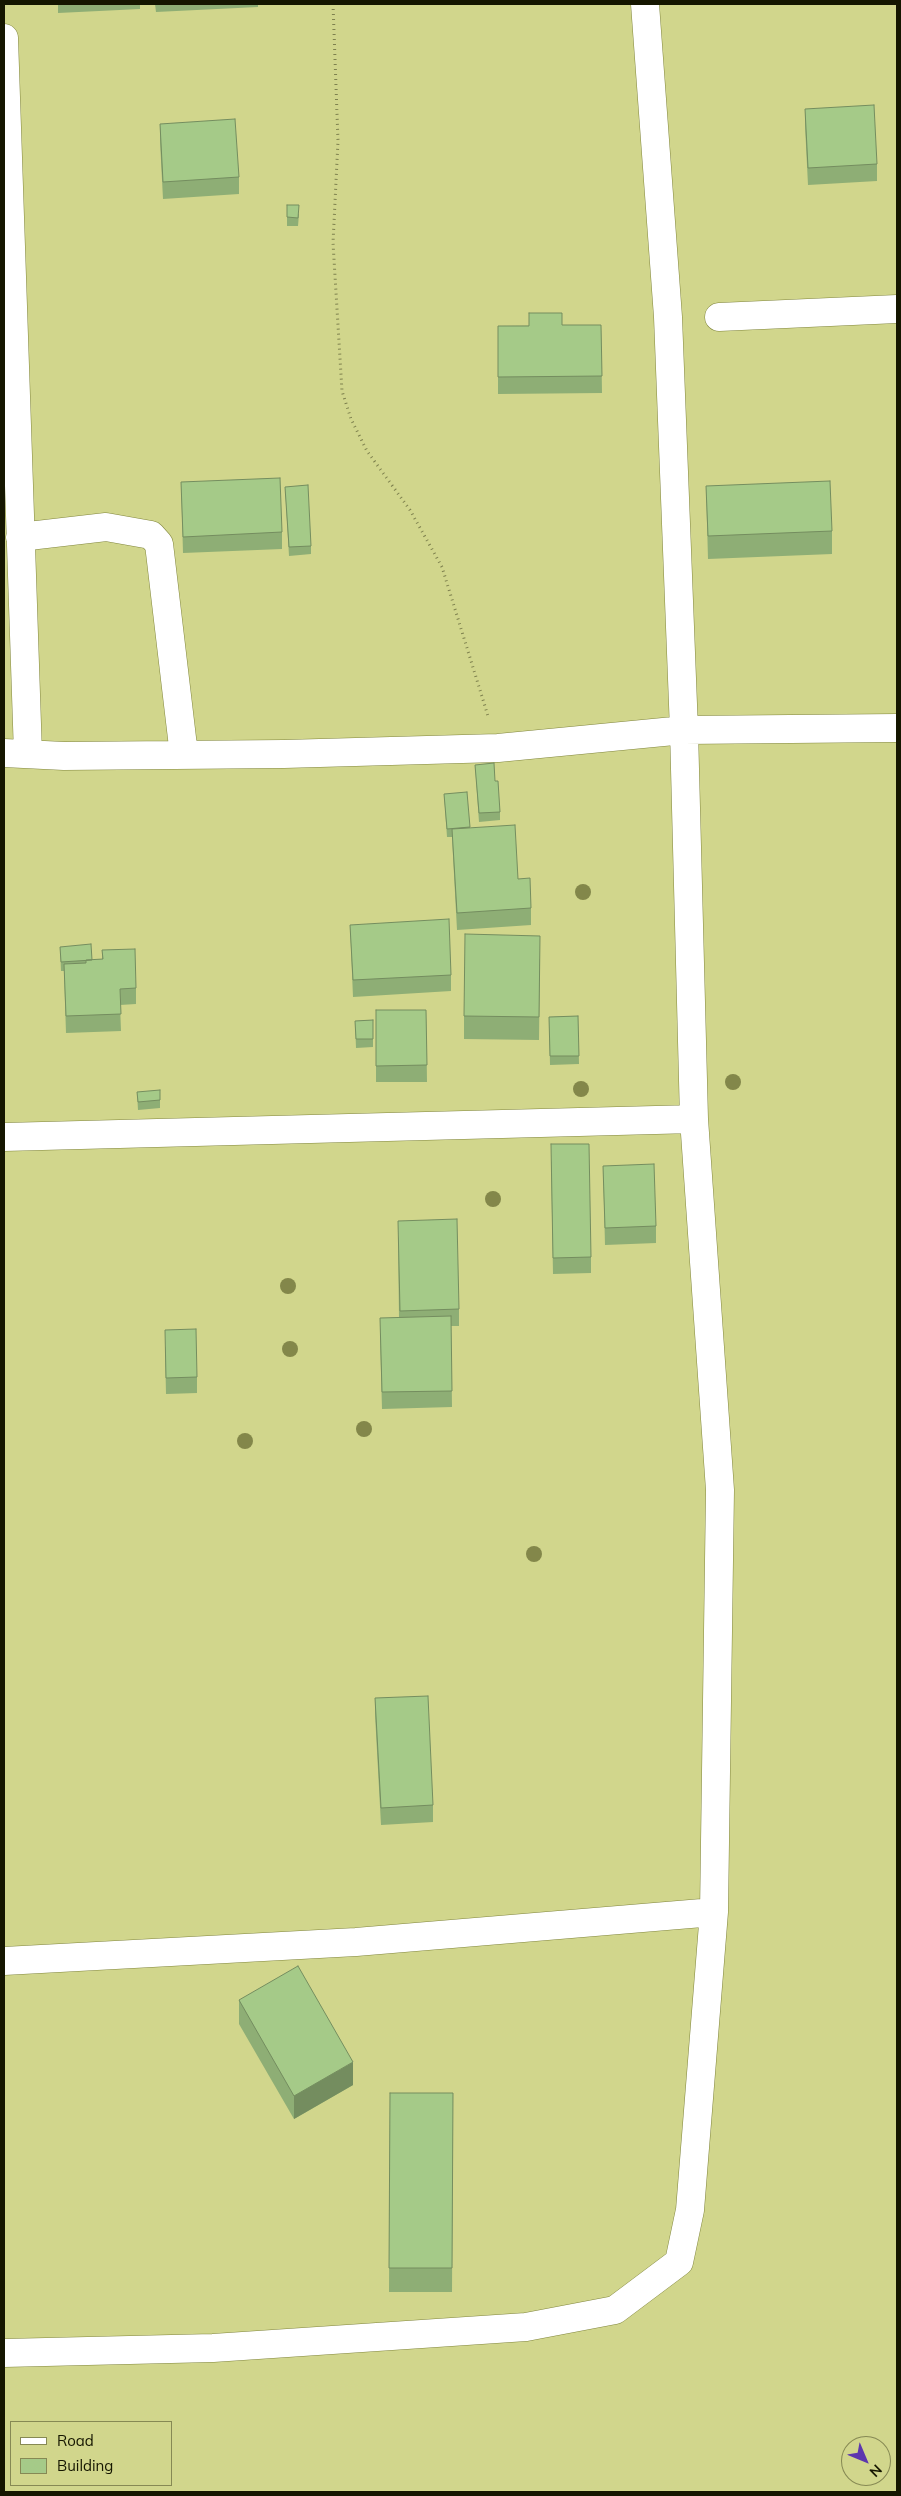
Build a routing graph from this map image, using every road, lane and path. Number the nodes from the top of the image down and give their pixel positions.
1 (333, 4) edge
2 (645, 4) edge
3 (4, 38) edge
4 (897, 309) edge
5 (719, 317) dead end
6 (20, 537) junction
7 (897, 728) edge
8 (684, 730) junction
9 (498, 748) junction
10 (16, 754) edge
11 (184, 755) junction
12 (694, 1119) junction
13 (4, 1137) edge
14 (714, 1912) junction
15 (4, 1961) edge
16 (4, 2353) edge

1 - 9 path
2 - 8 street
3 - 6 street
4 - 5 street
6 - 10 street
6 - 11 street
7 - 8 street
8 - 9 street
8 - 12 street
9 - 11 street
10 - 11 street
12 - 13 street
12 - 14 street
14 - 15 street
14 - 16 street

